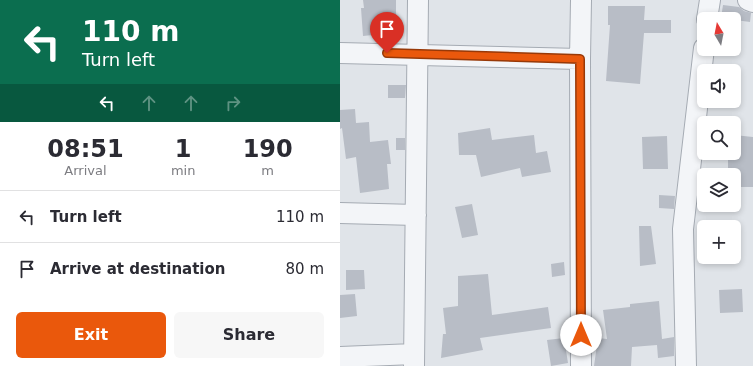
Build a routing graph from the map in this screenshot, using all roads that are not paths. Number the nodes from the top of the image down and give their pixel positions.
1 (418, 0) edge
2 (581, 0) edge
3 (710, 0) edge
4 (748, 0) edge
5 (753, 2) edge
6 (708, 12) edge
7 (340, 53) edge
8 (419, 54) junction
9 (703, 56) edge
10 (580, 59) junction
11 (340, 213) edge
12 (416, 215) junction
13 (340, 357) edge
14 (414, 360) edge
15 (581, 366) edge
16 (686, 366) edge

1 - 8 street
2 - 10 street
3 - 6 street
4 - 5 street
7 - 8 street
8 - 10 street
8 - 12 street
9 - 16 street
10 - 15 street
11 - 12 street
12 - 14 street
13 - 14 street

